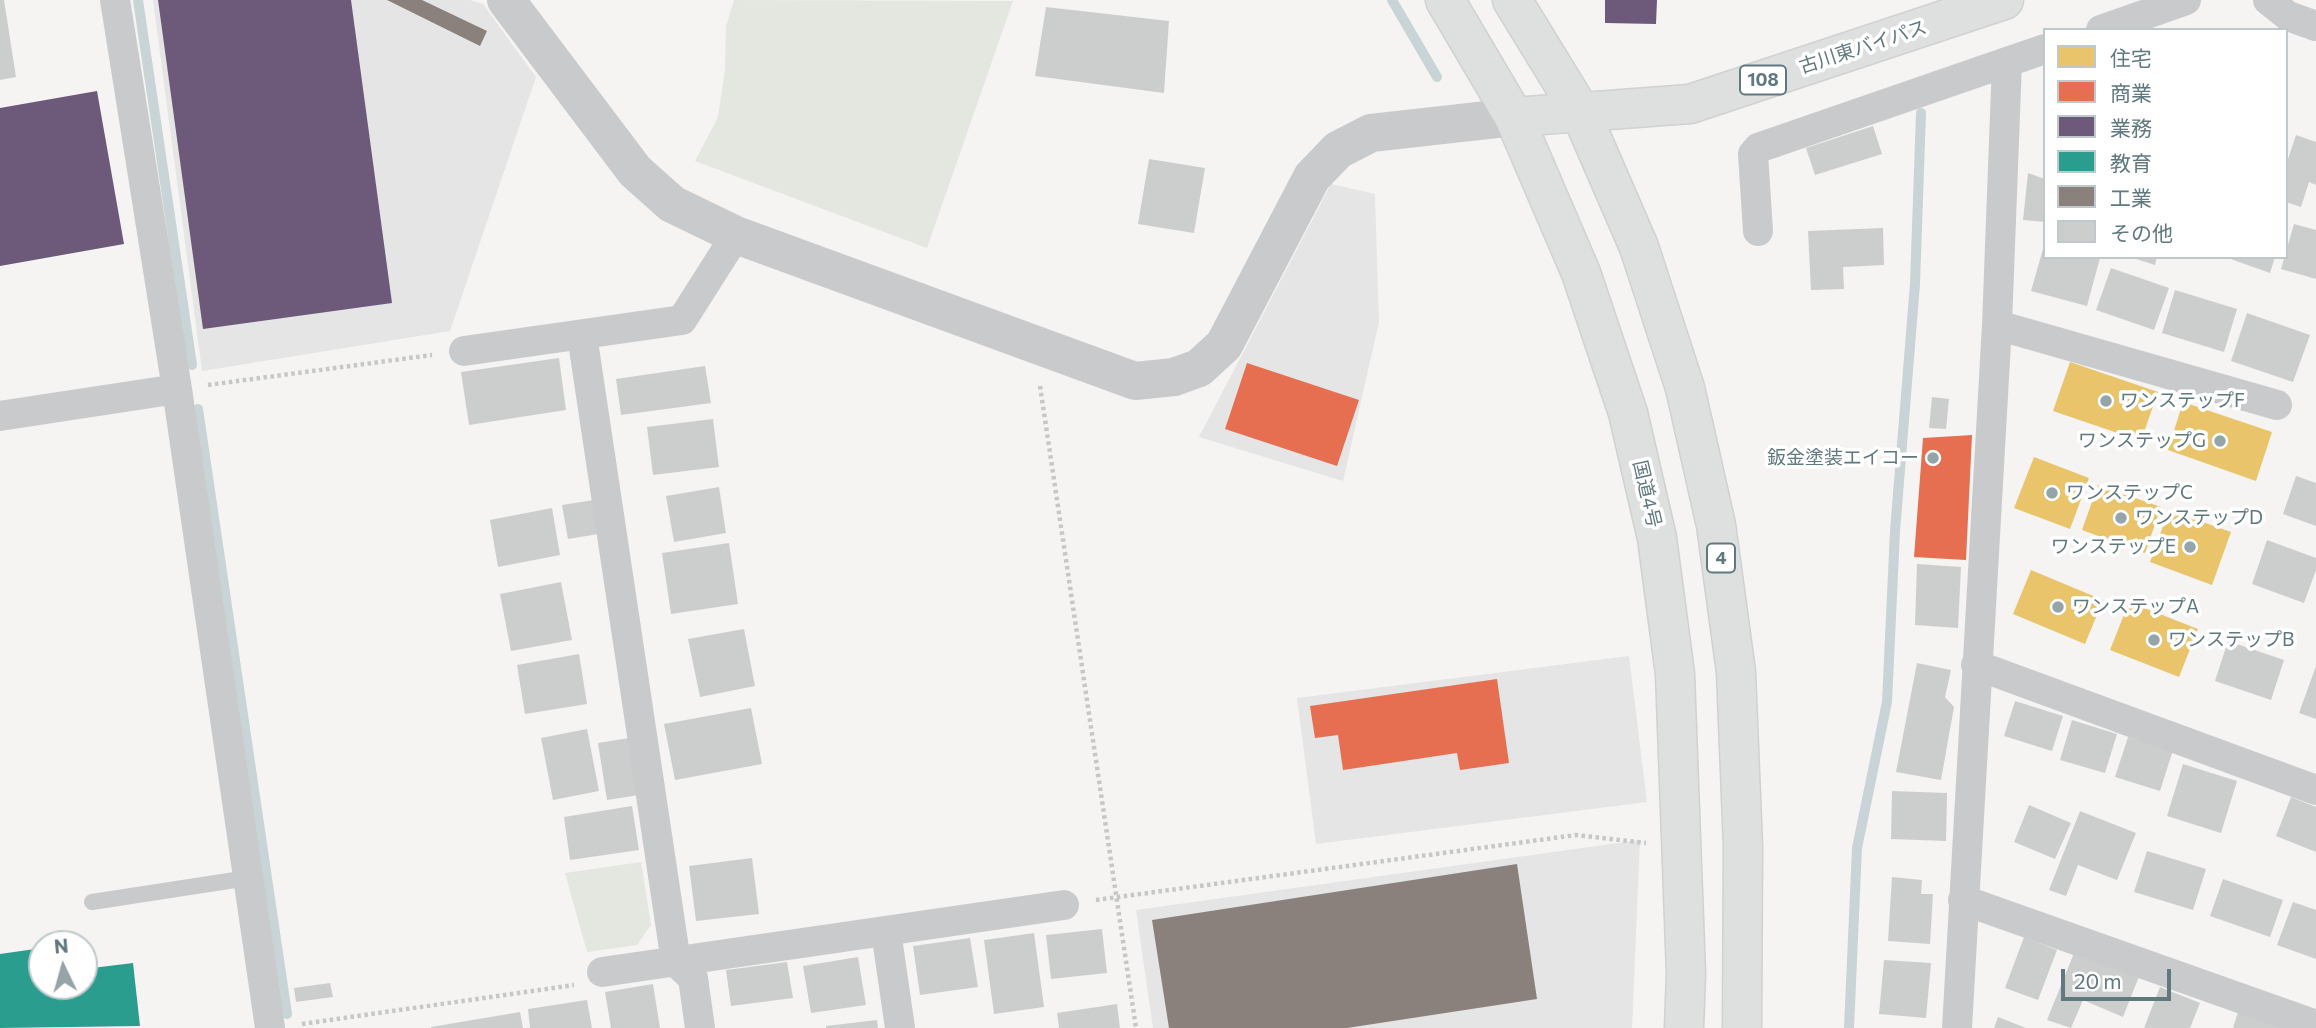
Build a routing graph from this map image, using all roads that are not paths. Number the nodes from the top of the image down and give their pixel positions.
1 (114, 0) edge
2 (506, 0) edge
3 (1445, 0) edge
4 (1512, 0) edge
5 (2004, 0) edge
6 (2186, 0) edge
7 (2268, 0) edge
8 (2316, 26) edge
9 (2107, 28) edge
10 (2043, 50) edge
11 (2007, 62) junction
12 (1580, 111) junction
13 (1514, 117) junction
14 (1758, 231) dead end
15 (736, 235) junction
16 (1997, 325) junction
17 (582, 335) junction
18 (464, 351) road end
19 (177, 389) junction
20 (2277, 405) dead end
21 (0, 416) edge
22 (1976, 665) junction
23 (2316, 790) edge
24 (248, 878) junction
25 (1963, 900) junction
26 (92, 902) dead end
27 (1064, 905) road end
28 (886, 931) junction
29 (676, 962) junction
30 (602, 972) road end
31 (2316, 1026) edge
32 (280, 1027) edge
33 (700, 1028) edge
34 (900, 1028) edge
35 (1684, 1028) edge
36 (1742, 1028) edge
37 (1957, 1028) edge

1 - 19 street
2 - 15 street
3 - 13 highway, 国道4号
4 - 12 highway, 4
5 - 12 highway, 古川東バイパス / 108
6 - 9 street
7 - 8 street
10 - 11 street
11 - 14 street
11 - 16 street
12 - 13 highway, 古川東バイパス / 108
12 - 36 highway, 4
13 - 15 street
13 - 35 highway, 国道4号
15 - 17 street
16 - 20 street
16 - 22 street
17 - 18 street
17 - 29 street
19 - 21 street
19 - 24 street
22 - 23 street
22 - 25 street
24 - 26 lane
24 - 32 street
25 - 31 street
25 - 37 street
27 - 28 street
28 - 29 street
28 - 34 street
29 - 30 street
29 - 33 street

